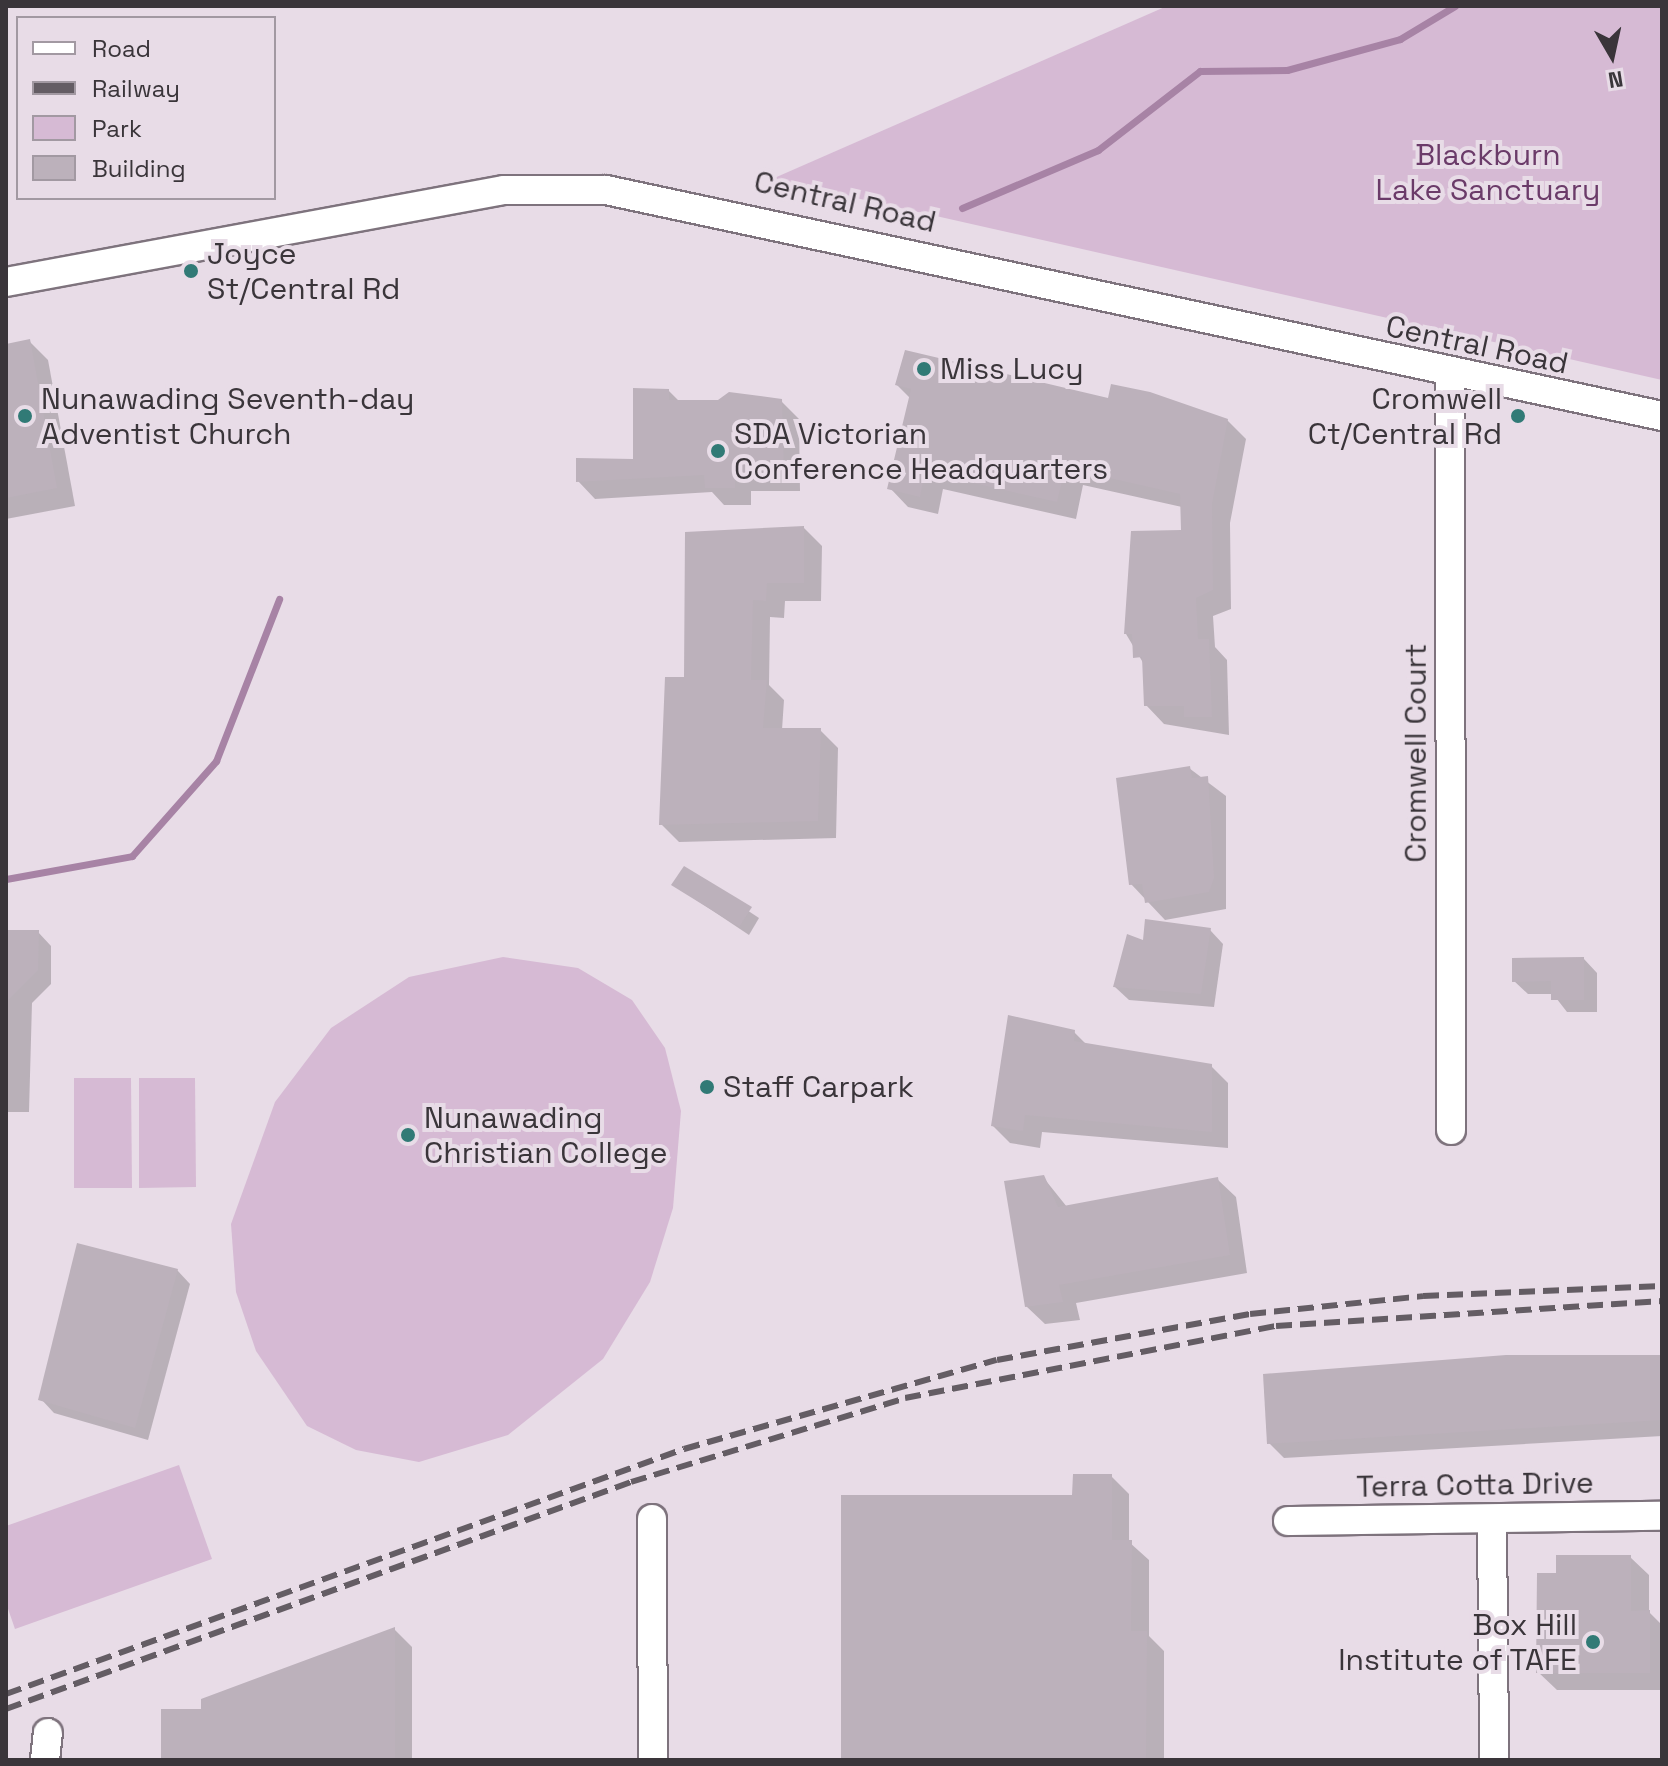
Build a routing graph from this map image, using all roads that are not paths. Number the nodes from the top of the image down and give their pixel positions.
1 (6, 282) edge
2 (1450, 375) junction
3 (1662, 416) edge
4 (1451, 1130) dead end
5 (1662, 1516) edge
6 (652, 1519) dead end
7 (1492, 1520) junction
8 (1288, 1521) dead end
9 (653, 1760) edge
10 (1494, 1760) edge

1 - 2 street, Central Road
2 - 3 street, Central Road
2 - 4 street, Cromwell Court
5 - 7 street, Terra Cotta Drive
6 - 9 street
7 - 8 street, Terra Cotta Drive
7 - 10 street

